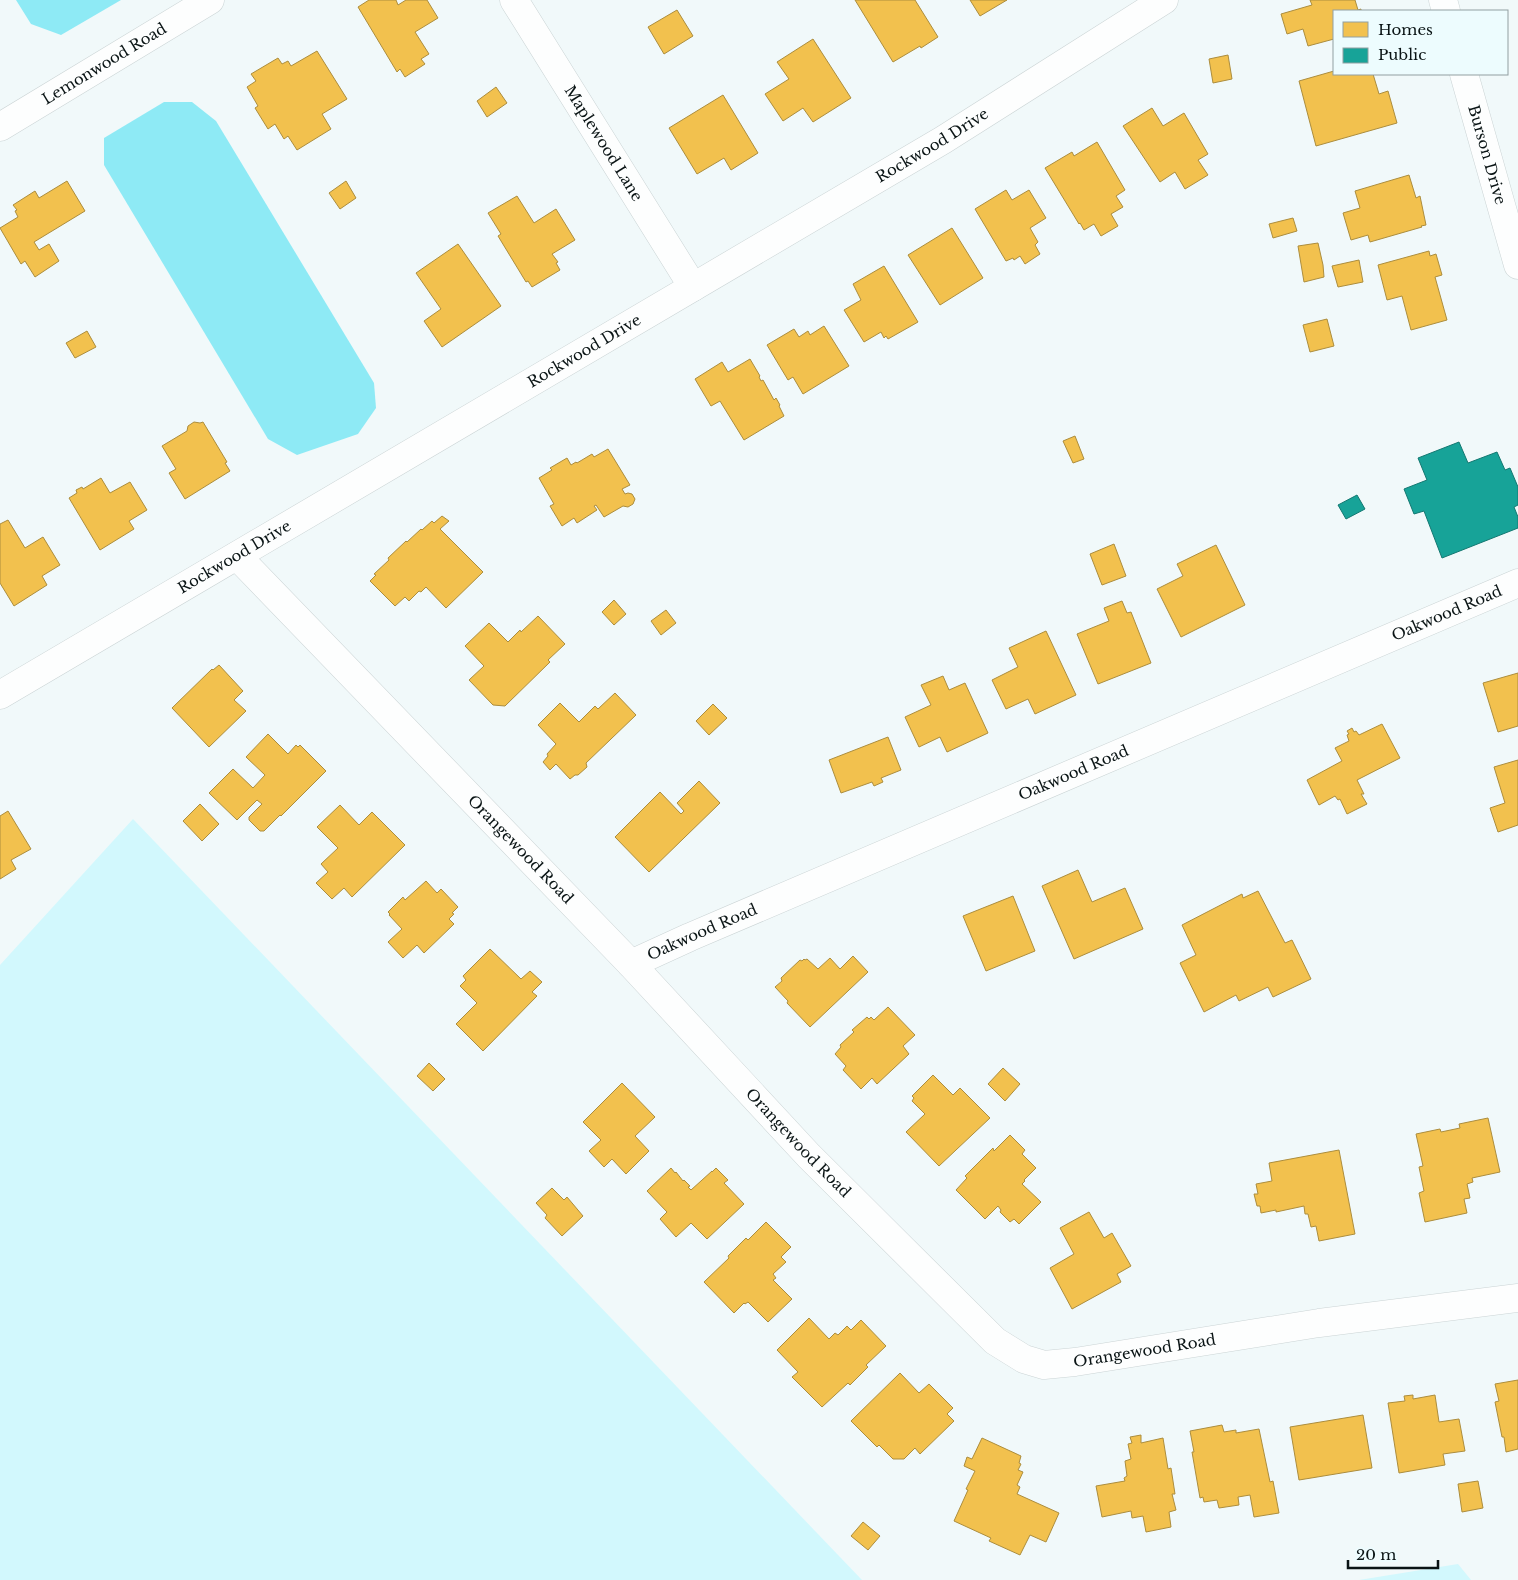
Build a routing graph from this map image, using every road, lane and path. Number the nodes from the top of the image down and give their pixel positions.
1 (210, 0) edge
2 (514, 0) edge
3 (1164, 0) edge
4 (1464, 75) edge
5 (0, 127) edge
6 (1518, 265) edge
7 (693, 288) junction
8 (237, 556) junction
9 (1518, 583) edge
10 (0, 695) edge
11 (630, 964) junction
12 (1518, 1298) edge

1 - 5 street, Lemonwood Road
2 - 7 street, Maplewood Lane
3 - 7 street, Rockwood Drive
4 - 6 street, Burson Drive
7 - 8 street, Rockwood Drive
8 - 10 street, Rockwood Drive
8 - 11 street, Orangewood Road
9 - 11 street, Oakwood Road
11 - 12 street, Orangewood Road

